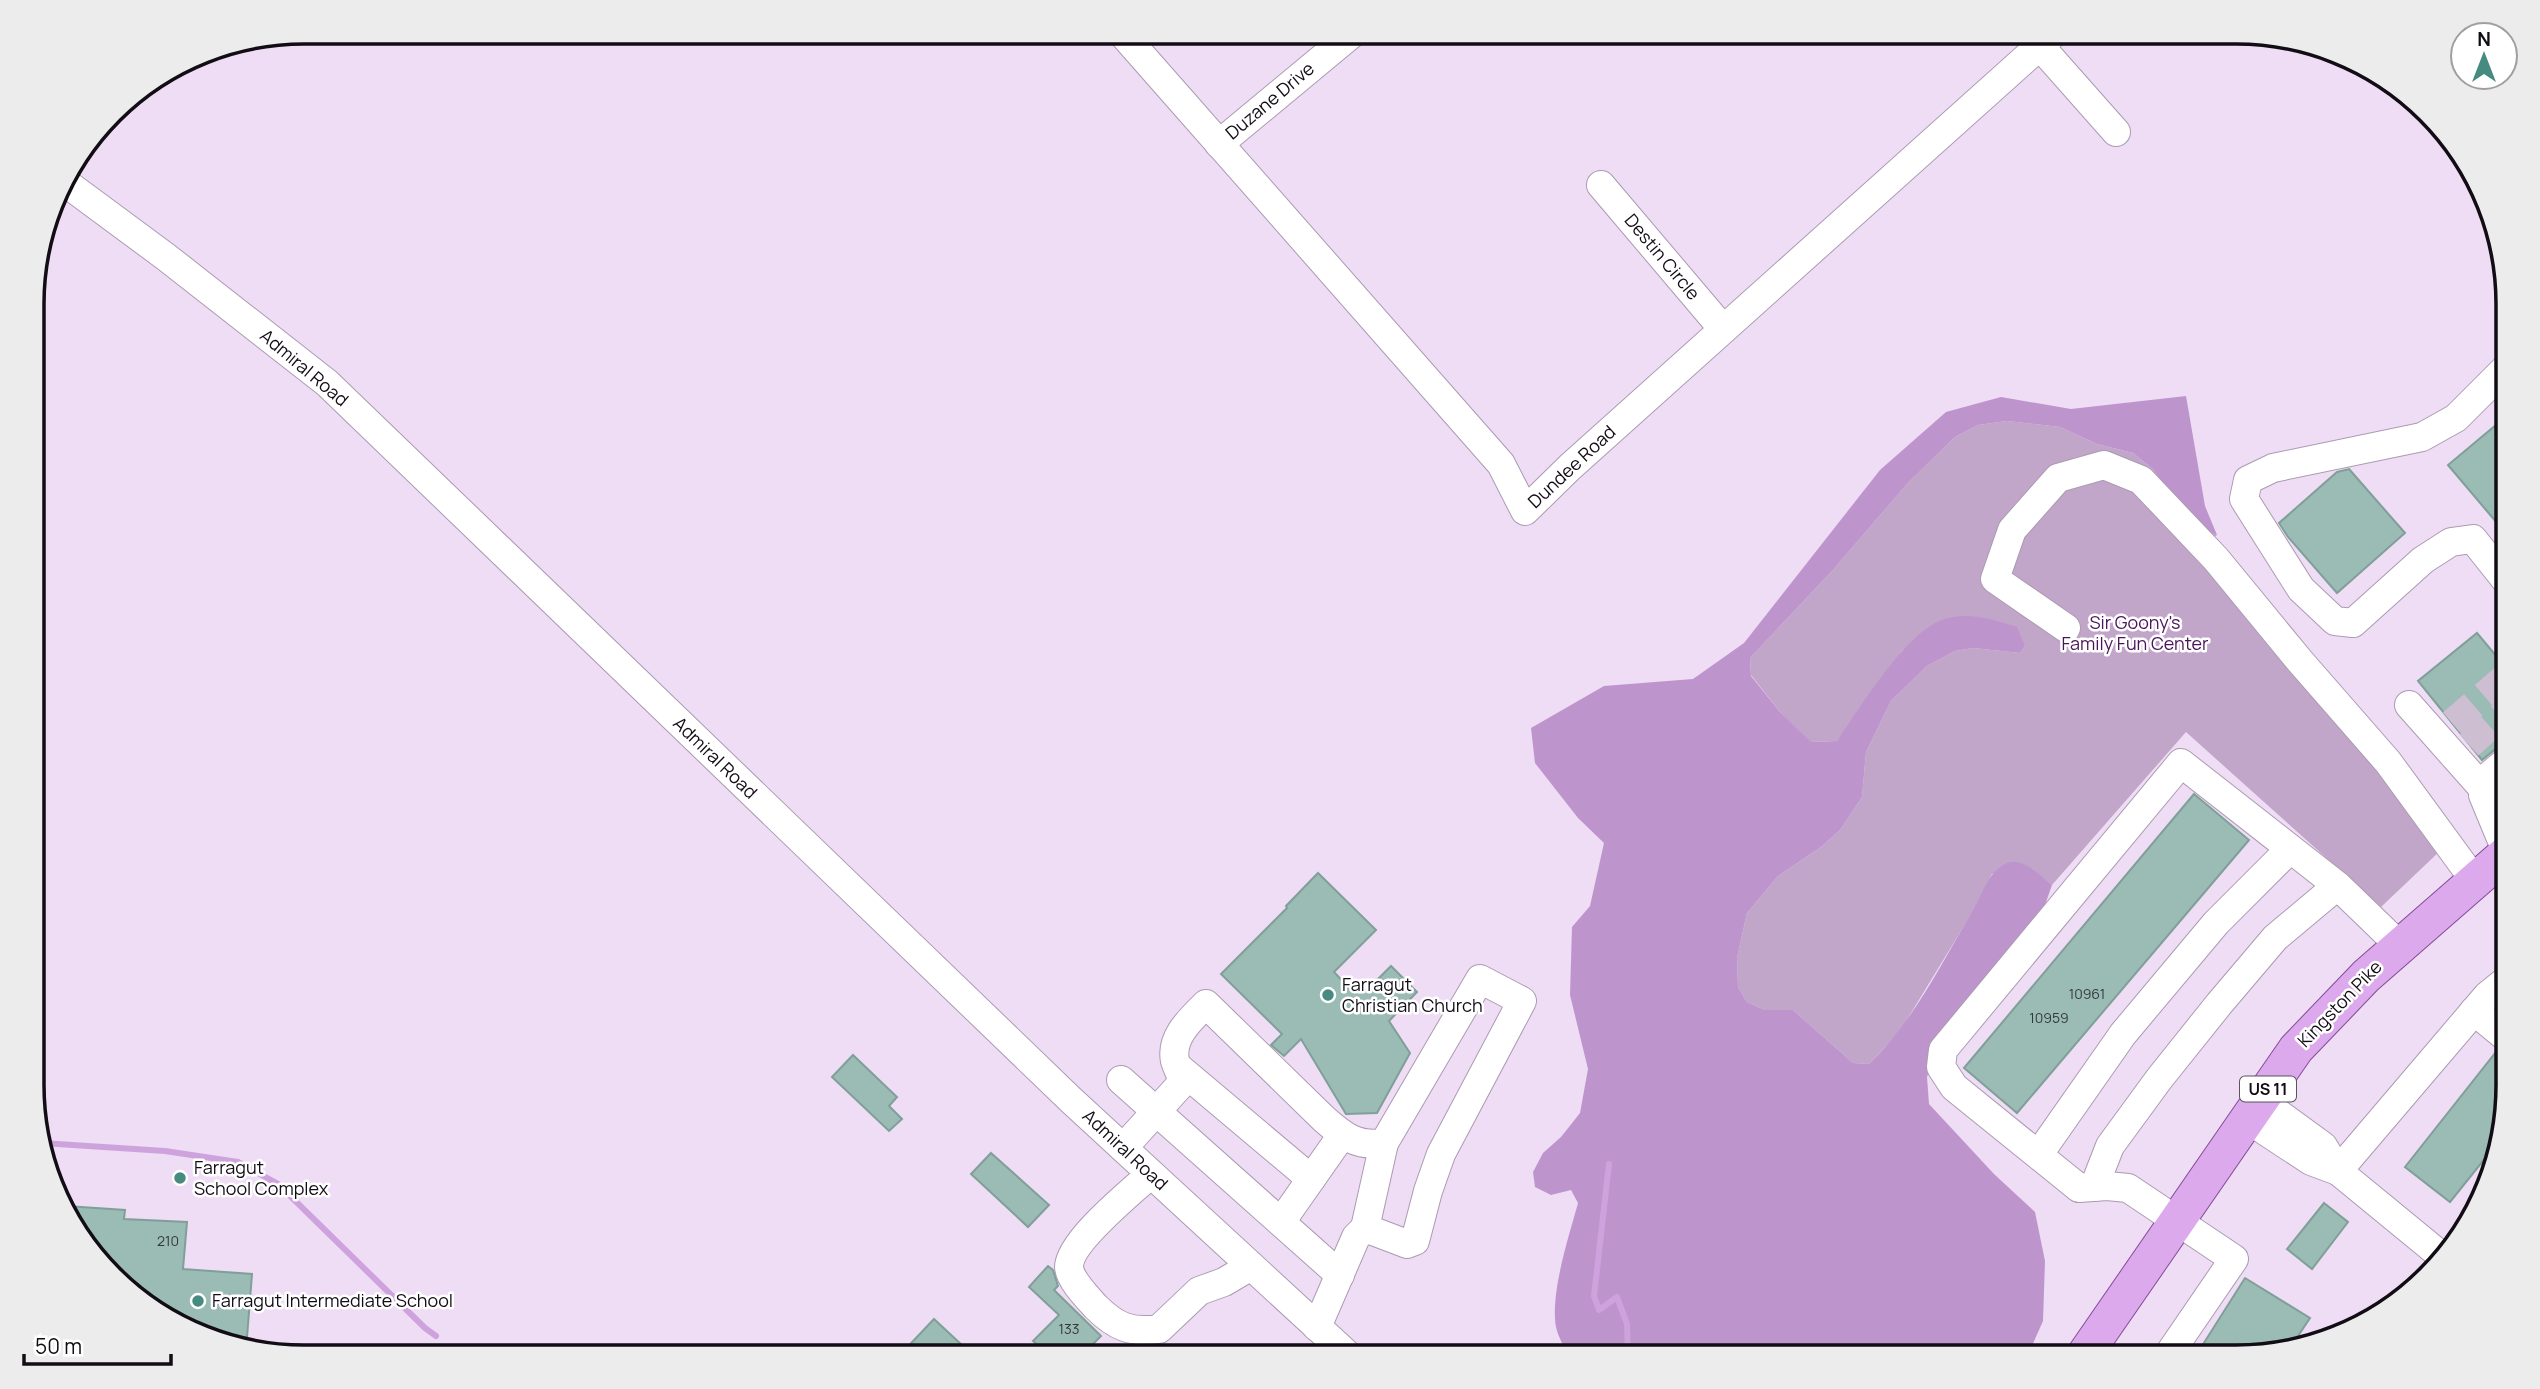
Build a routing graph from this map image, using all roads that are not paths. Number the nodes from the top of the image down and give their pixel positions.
1 (1132, 44) edge
2 (1340, 44) edge
3 (2040, 44) edge
4 (2051, 44) edge
5 (2116, 132) dead end
6 (1219, 144) junction
7 (1601, 186) dead end
8 (72, 187) edge
9 (1723, 329) junction
10 (2496, 378) edge
11 (2496, 568) edge
12 (2066, 628) dead end
13 (2409, 705) dead end
14 (2494, 782) edge
15 (2290, 849) junction
16 (2496, 849) edge
17 (2496, 858) edge
18 (2496, 864) edge
19 (2337, 886) junction
20 (2399, 945) junction
21 (2496, 989) edge
22 (2474, 1011) junction
23 (2496, 1029) edge
24 (1178, 1067) junction
25 (1121, 1080) dead end
26 (2253, 1109) junction
27 (1157, 1110) junction
28 (1342, 1135) junction
29 (1384, 1143) junction
30 (1123, 1149) junction
31 (2039, 1154) junction
32 (2338, 1171) junction
33 (1151, 1174) junction
34 (1311, 1179) junction
35 (2094, 1187) junction
36 (2176, 1221) junction
37 (1281, 1222) junction
38 (1365, 1228) junction
39 (2436, 1251) edge
40 (1251, 1266) junction
41 (1340, 1275) junction
42 (1317, 1327) junction
43 (1337, 1345) edge
44 (2097, 1345) edge
45 (2175, 1345) edge

1 - 6 street, Dundee Road
2 - 6 street, Duzane Drive
3 - 9 street, Dundee Road
4 - 5 street
6 - 9 street, Dundee Road
7 - 9 street, Destin Circle
8 - 30 street, Admiral Road
10 - 11 street
12 - 17 street
13 - 14 street
14 - 16 street
15 - 19 street
15 - 31 street
15 - 31 street
18 - 20 main road, Kingston Pike / US 11
19 - 20 street
19 - 35 street
20 - 26 main road, Kingston Pike / US 11
21 - 22 street
22 - 23 street
22 - 32 street
24 - 27 street
24 - 28 street
24 - 34 street
25 - 27 street
26 - 32 street
26 - 36 main road, Kingston Pike / US 11
27 - 30 street
27 - 37 street
28 - 29 street
28 - 34 street
29 - 38 street
29 - 38 street
30 - 33 street, Admiral Road
31 - 35 street
32 - 39 street
33 - 40 street, Admiral Road
33 - 40 street
34 - 37 street
35 - 36 street
36 - 44 main road, Kingston Pike / US 11
36 - 45 street
37 - 41 street
38 - 41 street
40 - 42 street, Admiral Road
41 - 42 street
42 - 43 street, Admiral Road

